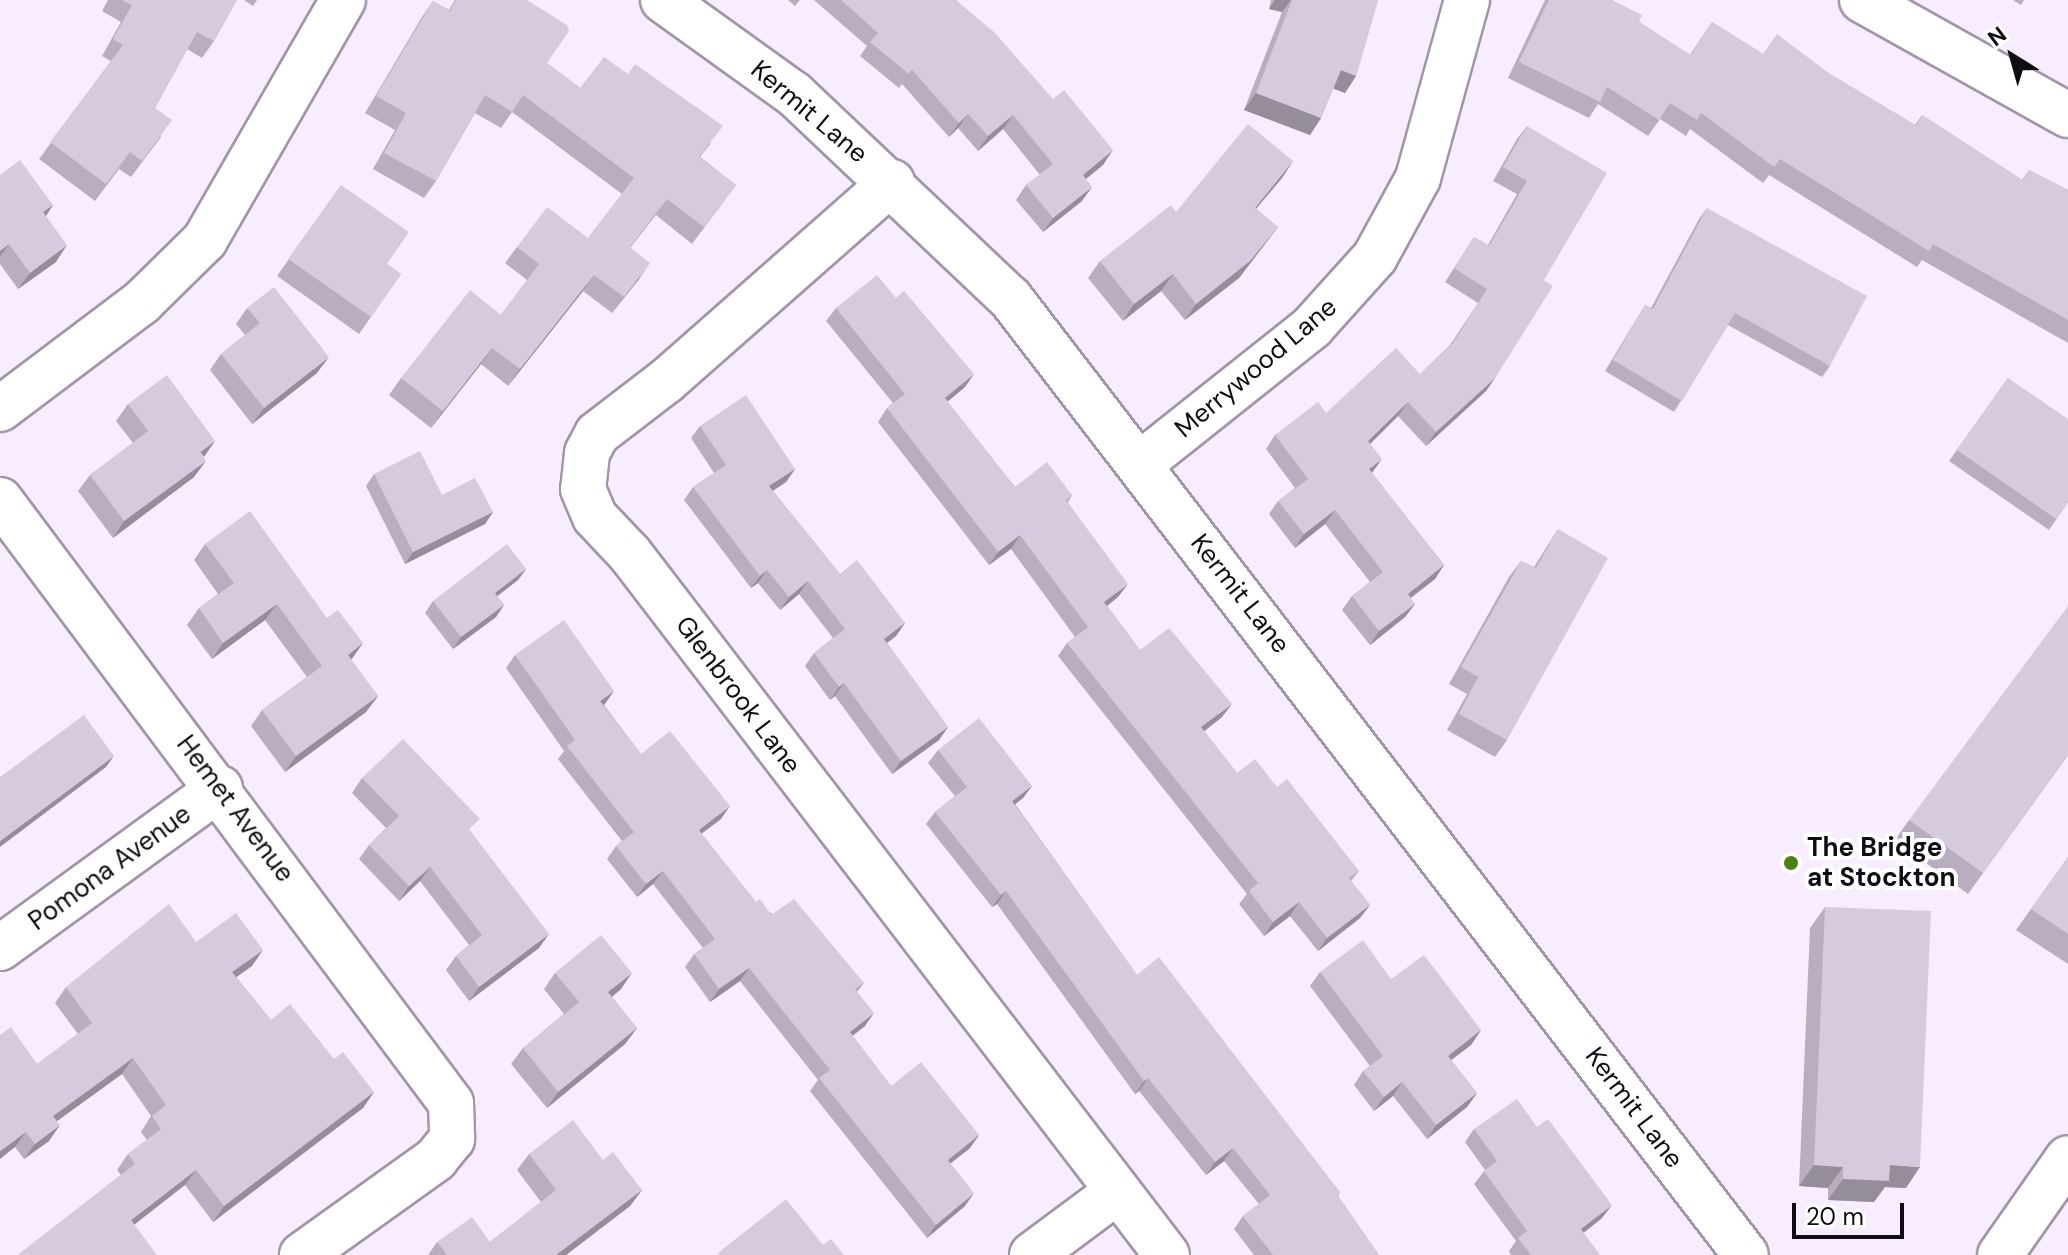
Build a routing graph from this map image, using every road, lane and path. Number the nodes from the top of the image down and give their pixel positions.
1 (343, 0) edge
2 (663, 0) edge
3 (1467, 0) edge
4 (1862, 0) edge
5 (2068, 115) edge
6 (892, 182) junction
7 (0, 409) edge
8 (1140, 464) junction
9 (0, 500) edge
10 (220, 788) junction
11 (0, 948) edge
12 (2068, 1158) edge
13 (1118, 1191) junction
14 (302, 1255) edge
15 (1032, 1255) edge
16 (1167, 1255) edge
17 (1746, 1255) edge
18 (2000, 1255) edge

1 - 7 street
2 - 6 street, Kermit Lane
3 - 8 street, Merrywood Lane
4 - 5 street
6 - 8 street, Kermit Lane
6 - 13 street, Glenbrook Lane
8 - 17 street, Kermit Lane
9 - 10 street, Hemet Avenue
10 - 11 street, Pomona Avenue
10 - 14 street, Hemet Avenue
12 - 18 street
13 - 15 street
13 - 16 street, Glenbrook Lane

